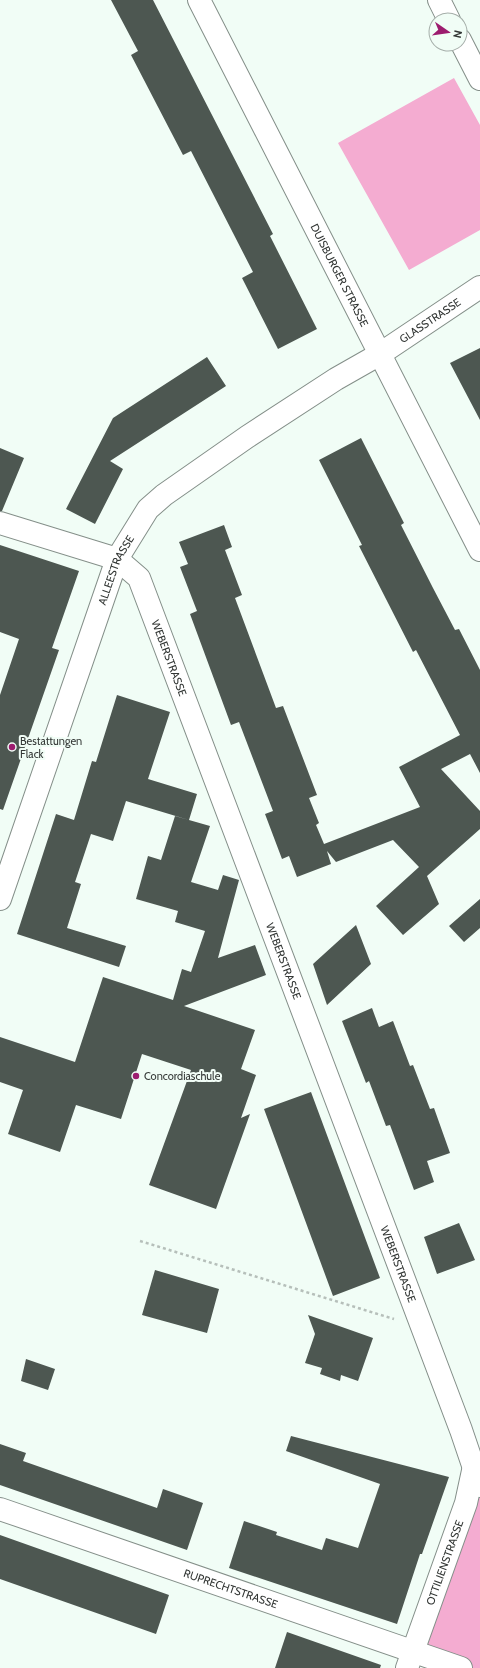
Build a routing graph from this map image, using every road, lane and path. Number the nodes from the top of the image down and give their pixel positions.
1 (198, 0) edge
2 (439, 0) edge
3 (445, 12) edge
4 (466, 52) edge
5 (480, 79) edge
6 (480, 287) edge
7 (380, 354) junction
8 (0, 523) edge
9 (480, 550) edge
10 (117, 559) junction
11 (0, 899) edge
12 (140, 1241) dead end
13 (423, 1328) junction
14 (478, 1470) edge
15 (0, 1509) edge
16 (410, 1659) edge
17 (461, 1668) edge

1 - 7 street, DUISBURGER STRASSE
2 - 3 street
4 - 5 street
6 - 7 street, GLASSTRASSE
7 - 9 street, DUISBURGER STRASSE
7 - 10 street, ALLEESTRASSE
8 - 10 street, WEBERSTRASSE
10 - 11 street, ALLEESTRASSE
10 - 13 street, WEBERSTRASSE
12 - 13 path
13 - 14 street, WEBERSTRASSE
14 - 16 street, OTTILIENSTRASSE
15 - 16 street, RUPRECHTSTRASSE
16 - 17 street, RUPRECHTSTRASSE

